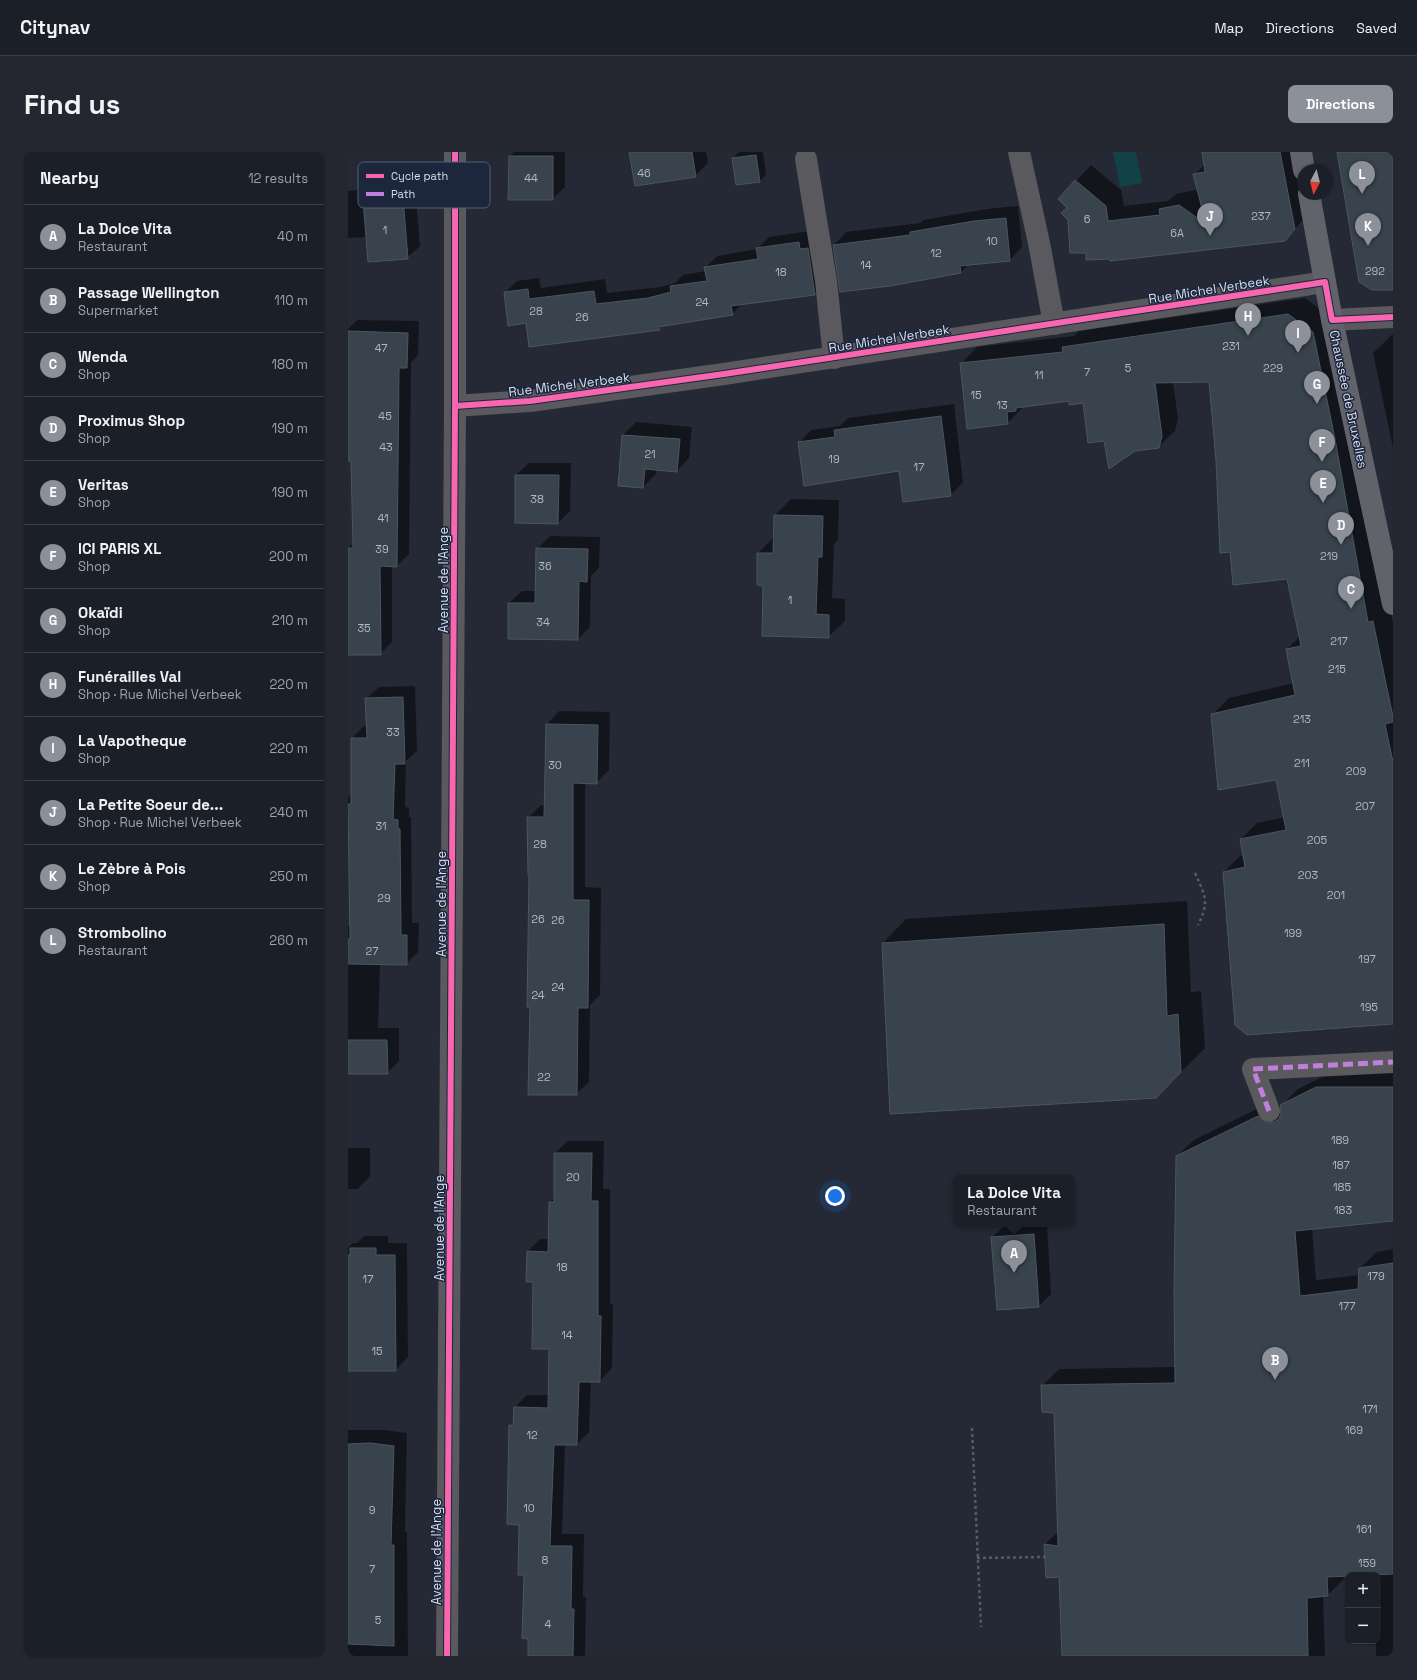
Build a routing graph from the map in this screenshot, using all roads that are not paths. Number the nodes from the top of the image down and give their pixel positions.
1 (1019, 152) edge
2 (1301, 152) edge
3 (806, 159) dead end
4 (1303, 164) edge
5 (1310, 200) edge
6 (455, 208) edge
7 (1325, 282) junction
8 (1393, 317) edge
9 (1332, 320) junction
10 (1054, 324) junction
11 (834, 358) junction
12 (455, 406) junction
13 (1393, 604) edge
14 (1393, 1062) edge
15 (1269, 1111) dead end
16 (447, 1656) edge

1 - 10 street
2 - 4 main road
3 - 11 street
5 - 7 main road, Chaussée de Bruxelles
6 - 12 street, Avenue de l'Ange
7 - 9 main road, Chaussée de Bruxelles
7 - 10 street, Rue Michel Verbeek
8 - 9 street
9 - 13 main road, Chaussée de Bruxelles
10 - 11 street, Rue Michel Verbeek
11 - 12 street, Rue Michel Verbeek
12 - 16 street, Avenue de l'Ange
14 - 15 street

